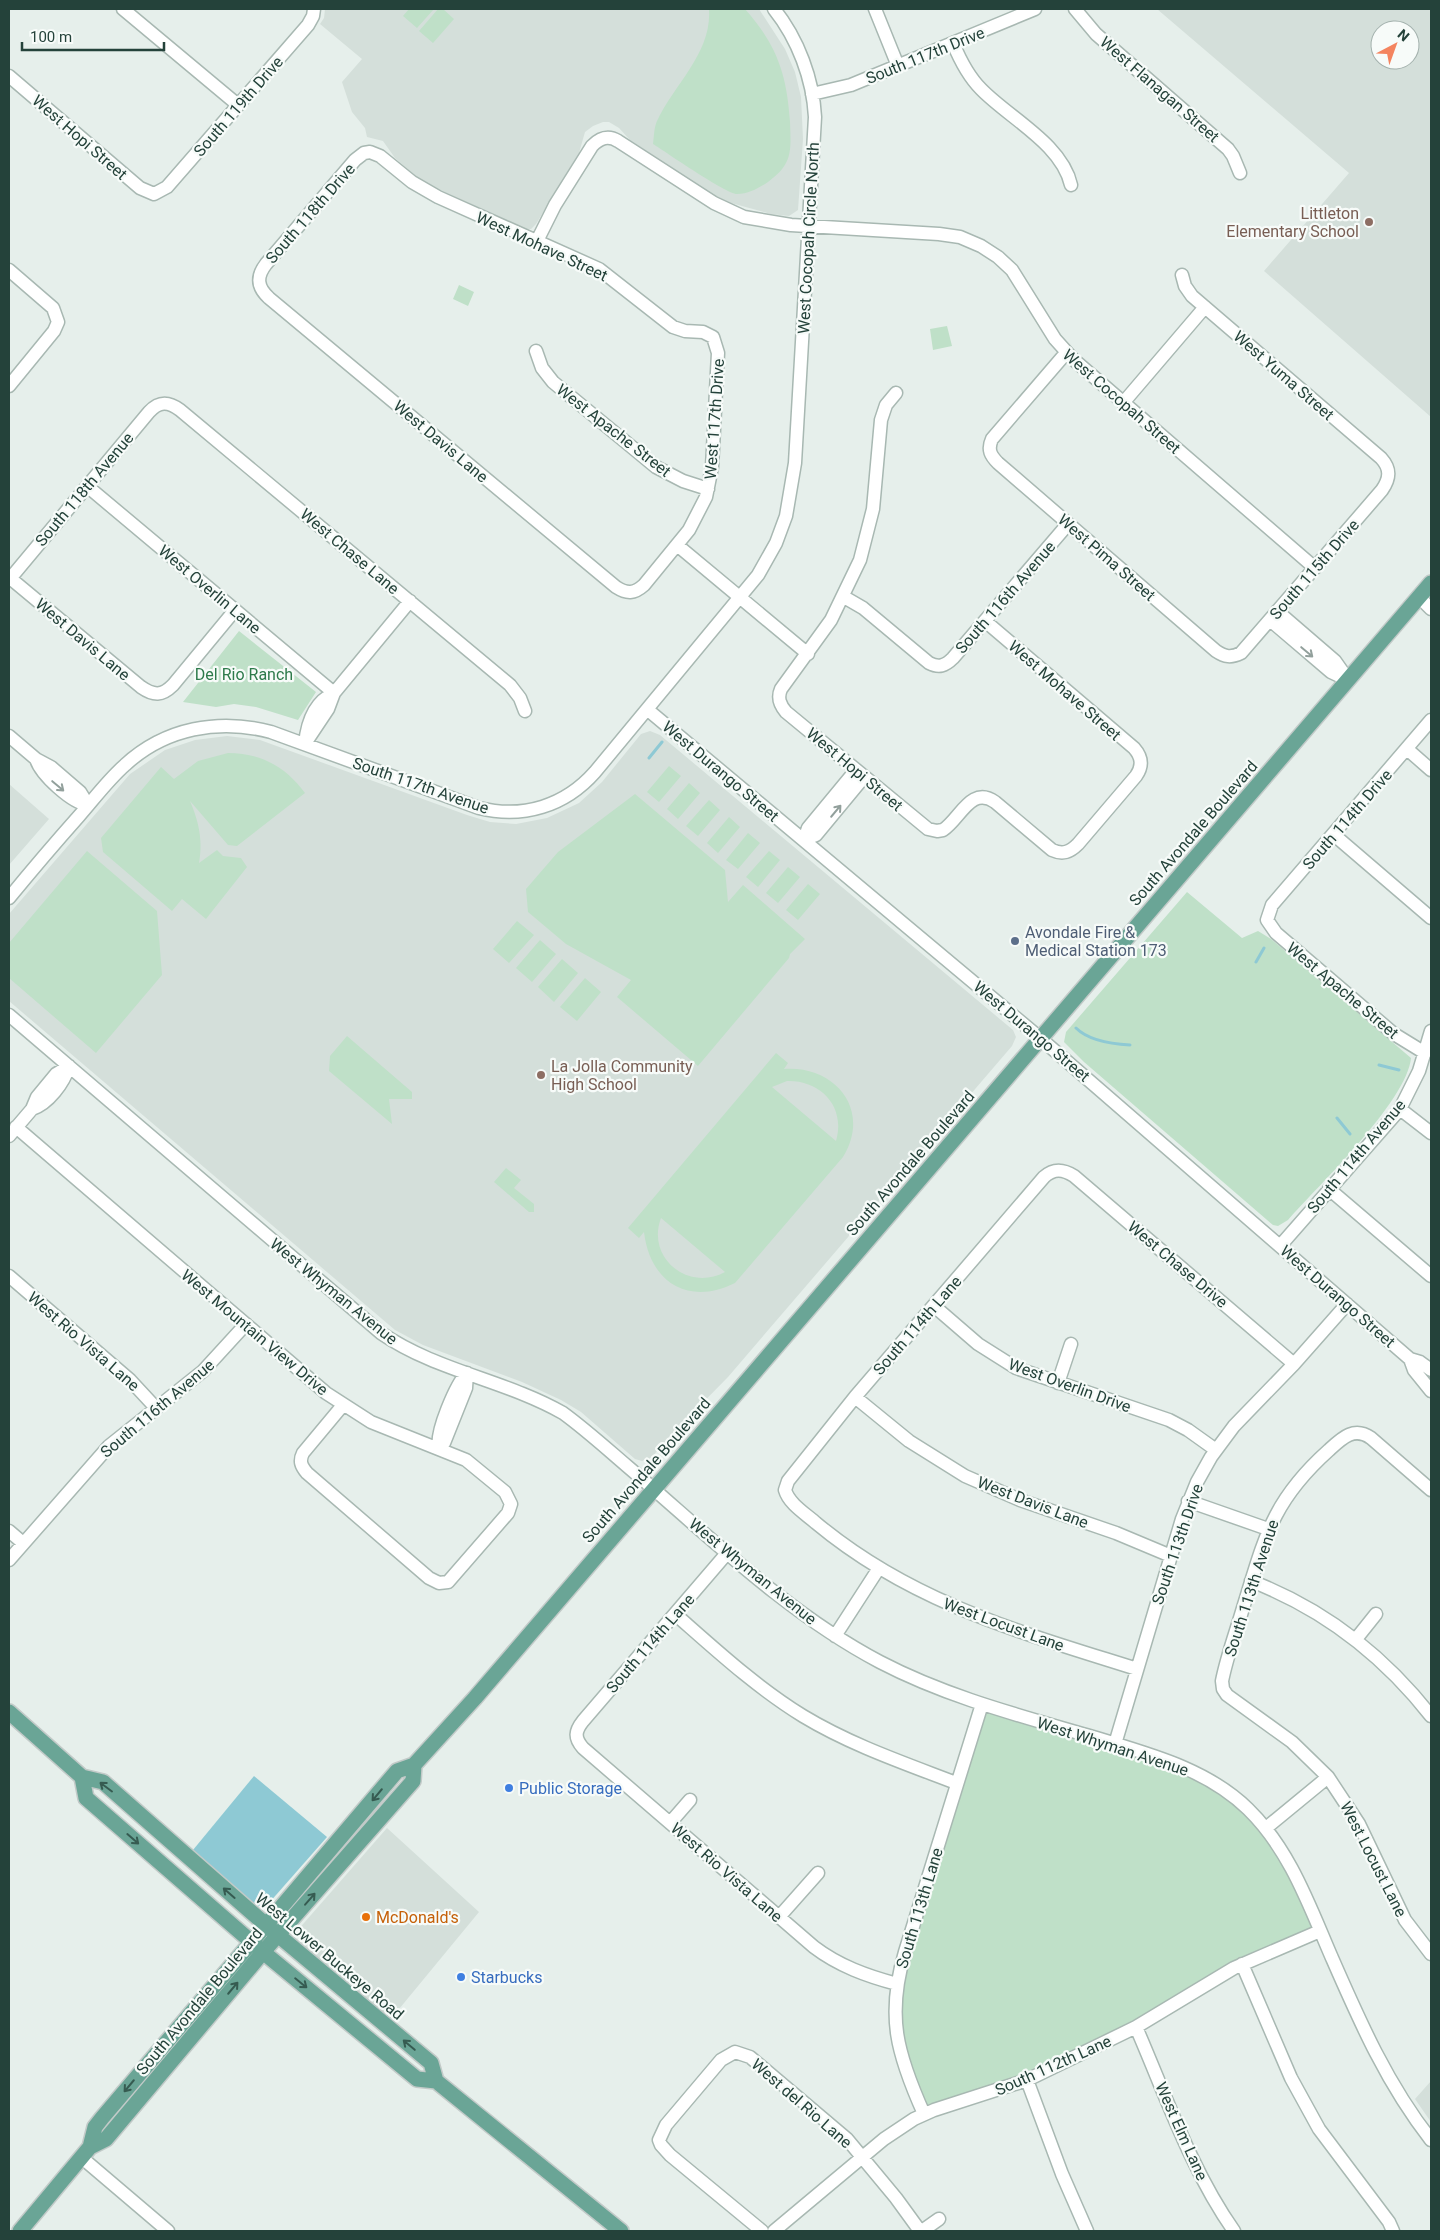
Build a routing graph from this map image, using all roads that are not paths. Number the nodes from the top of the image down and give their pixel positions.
1 (123, 9) edge
2 (774, 9) edge
3 (875, 9) edge
4 (1035, 9) edge
5 (1075, 9) edge
6 (314, 10) edge
7 (953, 43) junction
8 (898, 66) junction
9 (9, 76) edge
10 (812, 94) junction
11 (238, 105) junction
12 (370, 152) joint
13 (1240, 173) dead end
14 (1071, 186) dead end
15 (154, 194) joint
16 (809, 226) junction
17 (537, 241) junction
18 (9, 270) edge
19 (1182, 274) dead end
20 (258, 282) joint
21 (1205, 307) junction
22 (713, 337) joint
23 (536, 351) dead end
24 (1066, 353) junction
25 (9, 386) edge
26 (896, 393) dead end
27 (163, 403) joint
28 (1123, 403) junction
29 (1389, 474) joint
30 (794, 476) joint
31 (87, 486) junction
32 (708, 489) junction
33 (1068, 524) junction
34 (677, 545) junction
35 (1315, 568) junction
36 (10, 579) edge
37 (1431, 583) edge
38 (631, 593) joint
39 (844, 597) junction
40 (740, 598) junction
41 (1418, 598) junction
42 (410, 602) junction
43 (1431, 608) edge
44 (235, 610) junction
45 (1274, 616) junction
46 (985, 621) junction
47 (808, 654) junction
48 (1232, 657) joint
49 (1348, 680) junction
50 (334, 693) junction
51 (648, 710) junction
52 (525, 712) dead end
53 (1431, 720) edge
54 (9, 736) edge
55 (305, 744) junction
56 (1407, 748) junction
57 (1431, 770) edge
58 (860, 774) junction
59 (981, 796) joint
60 (88, 805) junction
61 (1333, 834) junction
62 (804, 840) junction
63 (9, 898) edge
64 (1431, 918) edge
65 (1267, 920) joint
66 (9, 1015) edge
67 (1431, 1031) edge
68 (1040, 1038) junction
69 (1425, 1053) junction
70 (69, 1066) junction
71 (1400, 1109) junction
72 (12, 1132) edge
73 (1431, 1133) edge
74 (1059, 1170) joint
75 (1329, 1189) junction
76 (1280, 1246) junction
77 (9, 1276) edge
78 (1431, 1276) edge
79 (1346, 1304) junction
80 (934, 1306) junction
81 (246, 1324) junction
82 (1071, 1344) dead end
83 (1294, 1364) junction
84 (467, 1373) junction
85 (1428, 1379) edge
86 (1058, 1383) junction
87 (856, 1397) junction
88 (343, 1405) junction
89 (156, 1408) junction
90 (439, 1448) junction
91 (1216, 1450) junction
92 (653, 1488) junction
93 (785, 1490) joint
94 (1431, 1490) edge
95 (1188, 1501) junction
96 (1268, 1529) junction
97 (9, 1531) edge
98 (23, 1543) junction
99 (728, 1552) junction
100 (1171, 1556) junction
101 (9, 1560) edge
102 (879, 1568) junction
103 (1251, 1581) junction
104 (674, 1614) junction
105 (1376, 1614) dead end
106 (835, 1636) junction
107 (1356, 1639) junction
108 (1137, 1669) junction
109 (1222, 1689) joint
110 (982, 1704) junction
111 (9, 1712) edge
112 (1431, 1716) edge
113 (576, 1735) joint
114 (1115, 1744) junction
115 (414, 1765) junction
116 (82, 1777) junction
117 (1328, 1777) junction
118 (956, 1783) junction
119 (690, 1800) dead end
120 (670, 1823) junction
121 (1266, 1828) junction
122 (818, 1873) dead end
123 (779, 1917) junction
124 (266, 1926) junction
125 (1320, 1931) junction
126 (278, 1935) junction
127 (251, 1942) junction
128 (263, 1952) junction
129 (1431, 1954) edge
130 (1242, 1964) junction
131 (897, 1984) junction
132 (1136, 2027) junction
133 (1027, 2080) junction
134 (436, 2081) junction
135 (924, 2114) junction
136 (1431, 2140) edge
137 (86, 2152) junction
138 (862, 2157) junction
139 (939, 2220) dead end
140 (20, 2231) edge
141 (168, 2231) edge
142 (622, 2231) edge
143 (762, 2231) edge
144 (774, 2231) edge
145 (921, 2231) edge
146 (1087, 2231) edge
147 (1234, 2231) edge
148 (1393, 2231) edge

1 - 11 street
2 - 10 street, West Cocopah Circle North
3 - 8 street
4 - 7 street, South 117th Drive
5 - 13 street, West Flanagan Street
6 - 11 street, South 119th Drive
7 - 8 street, South 117th Drive
7 - 14 street
8 - 10 street, South 117th Drive
9 - 15 street, West Hopi Street
10 - 16 street, West Cocopah Circle North
11 - 15 street, South 119th Drive
12 - 17 street, West Mohave Street
12 - 20 street, South 118th Drive
16 - 17 street, West Cocopah Street
16 - 24 street, West Cocopah Street
16 - 30 street, West Cocopah Circle North
17 - 22 street, West Mohave Street
18 - 25 street
19 - 21 street, West Yuma Street
20 - 38 street, West Davis Lane
21 - 28 street
21 - 29 street, West Yuma Street
22 - 32 street, West 117th Drive
23 - 32 street, West Apache Street
24 - 28 street, West Cocopah Street
24 - 33 street, West Pima Street
26 - 39 street
27 - 31 street, South 118th Avenue
27 - 42 street, West Chase Lane
28 - 35 street, West Cocopah Street
29 - 35 street, South 115th Drive
30 - 40 street, South 117th Avenue
31 - 36 street, South 118th Avenue
31 - 44 street, West Overlin Lane
32 - 34 street, West 117th Drive
33 - 46 street, South 116th Avenue
33 - 48 street, West Pima Street
34 - 38 street, West 117th Drive
34 - 40 street
35 - 45 street, South 115th Drive
36 - 44 street, West Davis Lane
37 - 41 main road, South Avondale Boulevard
39 - 46 street, South 116th Avenue
39 - 47 street
40 - 47 street
40 - 51 street, South 117th Avenue
41 - 43 street
41 - 49 main road, South Avondale Boulevard
42 - 50 street
42 - 52 street, West Chase Lane
44 - 50 street, West Overlin Lane
45 - 48 street, South 115th Drive
45 - 49 street
46 - 59 street, West Mohave Street
47 - 58 street, West Hopi Street
49 - 68 main road, South Avondale Boulevard
50 - 55 street
51 - 55 street, South 117th Avenue
51 - 62 street, West Durango Street
53 - 56 street, South 114th Drive
54 - 60 street
55 - 60 street, South 117th Avenue
56 - 57 street
56 - 61 street, South 114th Drive
58 - 59 street, West Hopi Street
58 - 62 street
60 - 63 street, South 117th Avenue
61 - 64 street
61 - 65 street, South 114th Drive
62 - 68 street, West Durango Street
65 - 69 street, West Apache Street
66 - 70 street, West Whyman Avenue
67 - 69 street, South 114th Avenue
68 - 76 street, West Durango Street
68 - 92 main road, South Avondale Boulevard
69 - 71 street, South 114th Avenue
70 - 72 street
70 - 84 street, West Whyman Avenue
71 - 73 street
71 - 75 street, South 114th Avenue
72 - 81 street, West Mountain View Drive
74 - 80 street, South 114th Lane
74 - 83 street, West Chase Drive
75 - 76 street, South 114th Avenue
75 - 78 street
76 - 79 street, West Durango Street
77 - 89 street, West Rio Vista Lane
79 - 83 street, South 113th Drive
79 - 85 street, West Durango Street
80 - 86 street, West Overlin Drive
80 - 87 street, South 114th Lane
81 - 88 street, West Mountain View Drive
81 - 89 street, South 116th Avenue
82 - 86 street
83 - 91 street, South 113th Drive
84 - 90 street
84 - 92 street, West Whyman Avenue
86 - 91 street, West Overlin Drive
87 - 93 street, South 114th Lane
87 - 100 street, West Davis Lane
88 - 90 street, West Mountain View Drive
88 - 90 street, West Mountain View Drive
89 - 98 street, South 116th Avenue
91 - 95 street, South 113th Drive
92 - 99 street, West Whyman Avenue
92 - 115 main road, South Avondale Boulevard
93 - 102 street, West Locust Lane
94 - 96 street, South 113th Avenue
95 - 96 street
95 - 100 street, South 113th Drive
96 - 103 street, South 113th Avenue
97 - 98 street
98 - 101 street, South 116th Avenue
99 - 104 street, South 114th Lane
99 - 106 street, West Whyman Avenue
100 - 108 street, South 113th Drive
102 - 106 street
102 - 108 street, West Locust Lane
103 - 107 street
103 - 109 street, South 113th Avenue
104 - 113 street, South 114th Lane
104 - 118 street
105 - 107 street
106 - 110 street, West Whyman Avenue
107 - 112 street
108 - 114 street, South 113th Drive
109 - 117 street, West Locust Lane
110 - 114 street, West Whyman Avenue
110 - 118 street, South 113th Lane
111 - 116 main road, West Lower Buckeye Road
113 - 120 street, West Rio Vista Lane
114 - 121 street, West Whyman Avenue
115 -> 124 main road, South Avondale Boulevard
126 -> 115 main road, South Avondale Boulevard
124 -> 116 main road, West Lower Buckeye Road
116 -> 127 main road
117 - 121 street
117 - 129 street, West Locust Lane
118 - 131 street, South 113th Lane
119 - 120 street
120 - 123 street, West Rio Vista Lane
121 - 125 street, West Whyman Avenue
122 - 123 street
123 - 131 street, West Rio Vista Lane
124 - 126 main road, West Lower Buckeye Road
124 - 127 main road, South Avondale Boulevard
125 - 130 street, South 112th Lane
125 - 136 street, West Whyman Avenue
126 - 128 main road, South Avondale Boulevard
134 -> 126 main road, West Lower Buckeye Road
127 - 128 main road
127 -> 137 main road, South Avondale Boulevard
128 -> 134 main road
137 -> 128 main road, South Avondale Boulevard
130 - 132 street, South 112th Lane
130 - 148 street
131 - 135 street, South 113th Lane
132 - 133 street, South 112th Lane
132 - 147 street, West Elm Lane
133 - 135 street, South 112th Lane
133 - 146 street
134 - 142 main road, West Lower Buckeye Road
135 - 138 street, South 112th Lane
137 - 140 main road, South Avondale Boulevard
137 - 141 street
138 - 143 street, West del Rio Lane
138 - 144 street, South 112th Lane
138 - 145 street, West del Rio Lane
139 - 145 street

